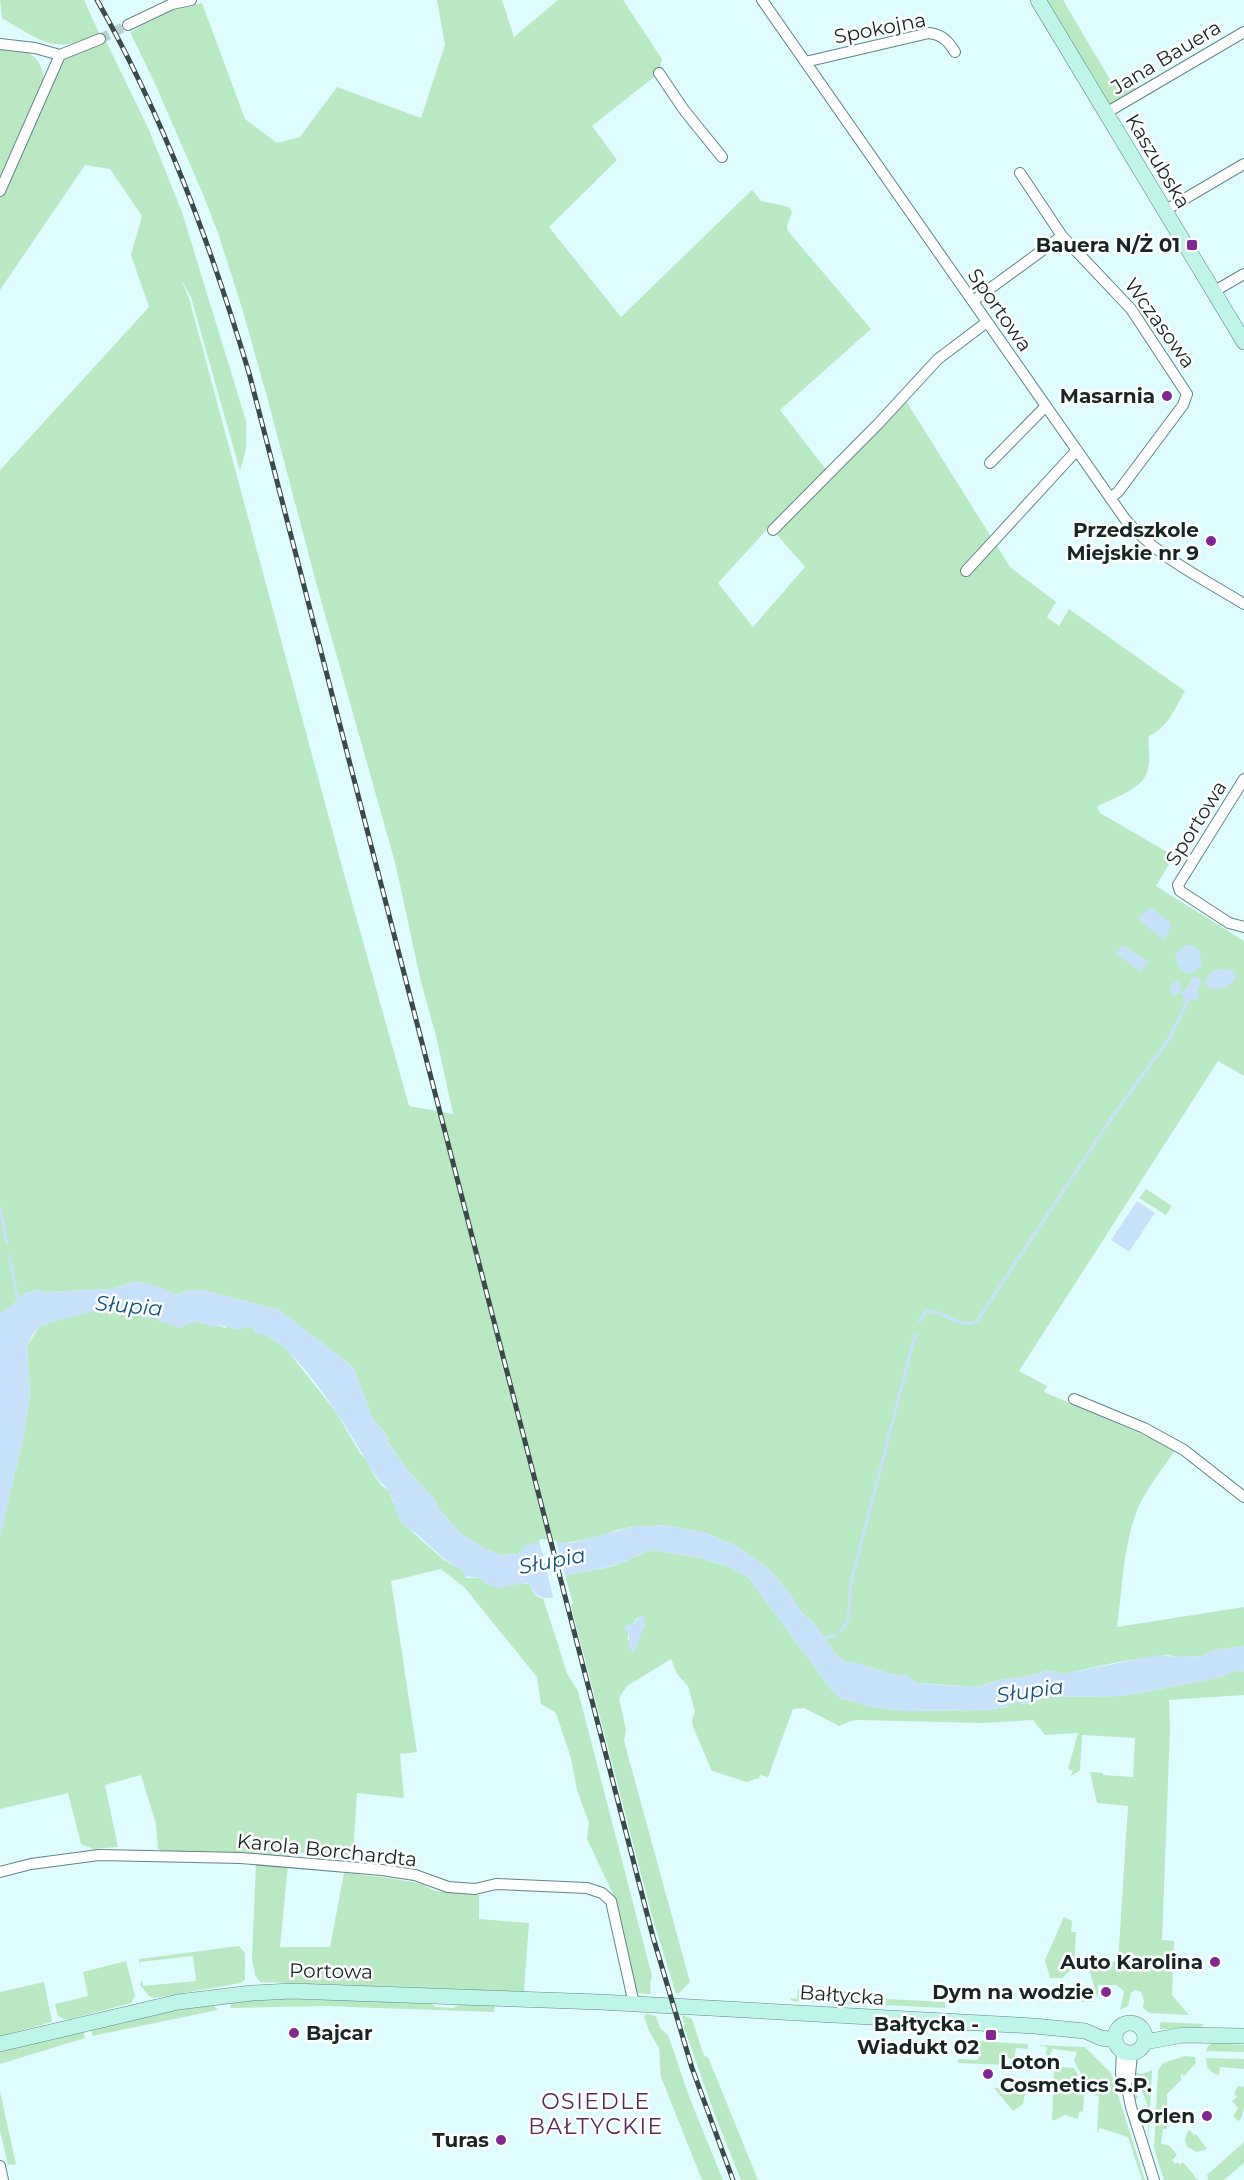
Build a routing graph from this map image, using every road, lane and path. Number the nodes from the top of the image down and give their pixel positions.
1 (191, 0) edge
2 (762, 0) edge
3 (1038, 0) edge
4 (129, 25) tunnel mouth
5 (1244, 32) edge
6 (100, 39) tunnel mouth
7 (0, 44) edge
8 (955, 52) dead end
9 (60, 55) junction
10 (805, 62) junction
11 (659, 73) dead end
12 (1105, 111) junction
13 (722, 157) dead end
14 (1244, 164) edge
15 (1020, 173) dead end
16 (0, 191) edge
17 (1164, 211) junction
18 (1062, 236) junction
19 (1244, 274) edge
20 (1213, 292) junction
21 (973, 301) junction
22 (987, 322) junction
23 (1244, 342) edge
24 (1046, 406) junction
25 (1077, 450) junction
26 (990, 463) dead end
27 (1110, 498) junction
28 (773, 530) dead end
29 (966, 571) dead end
30 (1244, 604) edge
31 (1244, 779) edge
32 (1244, 927) edge
33 (1074, 1399) dead end
34 (1244, 1497) edge
35 (0, 1872) edge
36 (634, 2004) junction
37 (667, 2006) joint
38 (1244, 2036) edge
39 (1145, 2037) junction
40 (1122, 2043) junction
41 (0, 2044) edge
42 (0, 2166) edge
43 (3, 2180) edge
44 (1154, 2180) edge

1 - 4 street
2 - 10 street, Sportowa
3 - 12 main road, Kaszubska
5 - 12 street, Jana Bauera
6 - 9 street
7 - 9 street
8 - 10 street, Spokojna
9 - 16 street
10 - 21 street, Sportowa
11 - 13 street
12 - 17 main road, Kaszubska
14 - 17 street
15 - 18 street, Wczasowa
17 - 20 main road, Kaszubska
18 - 21 street
18 - 27 street, Wczasowa
19 - 20 street
20 - 23 main road, Kaszubska
21 - 22 street, Sportowa
22 - 24 street, Sportowa
22 - 28 street
24 - 25 street, Sportowa
24 - 26 street
25 - 27 street, Sportowa
25 - 29 street
27 - 30 street, Sportowa
31 - 32 street, Sportowa
33 - 34 street
35 - 36 street, Karola Borchardta
36 - 37 main road, Portowa
36 - 41 main road, Portowa
37 - 40 main road, Bałtycka
38 - 39 main road
39 - 40 main road
39 - 40 main road, Bałtycka
40 - 44 street
42 - 43 street

